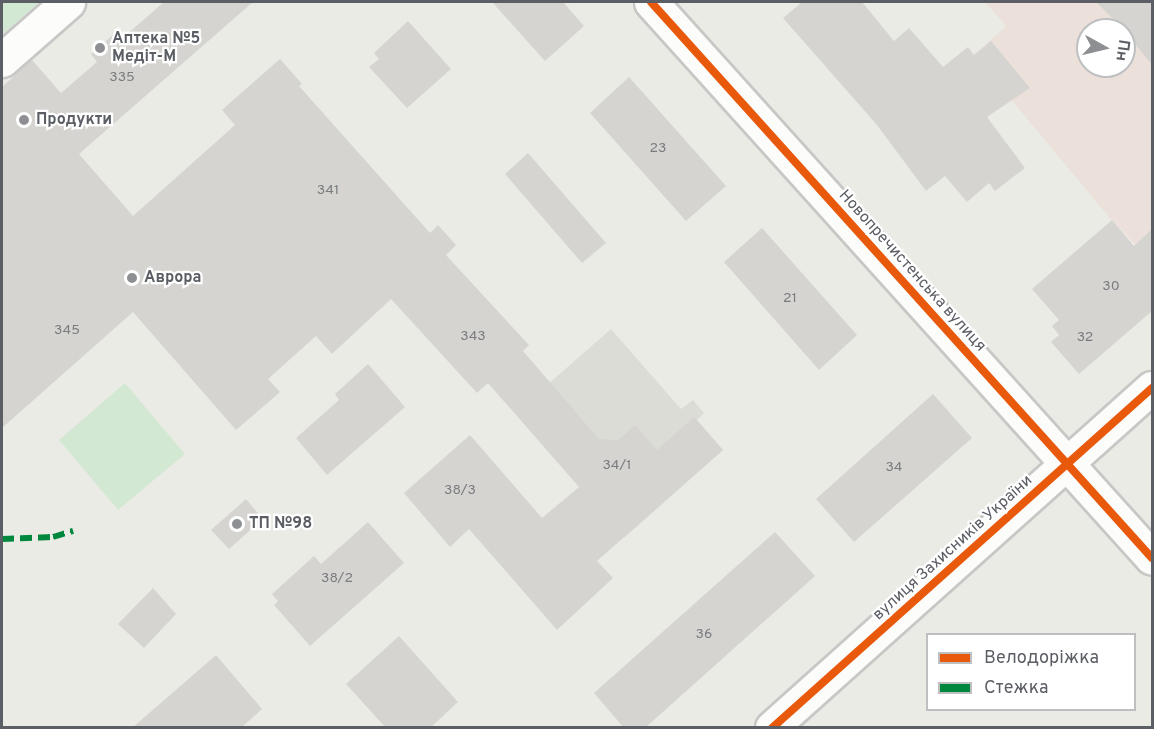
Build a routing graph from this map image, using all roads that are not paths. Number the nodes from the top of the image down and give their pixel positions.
1 (68, 2) edge
2 (651, 2) edge
3 (2, 60) edge
4 (1152, 388) edge
5 (1068, 462) junction
6 (1152, 558) edge
7 (772, 728) edge

1 - 3 street
2 - 5 street, Новопречистенська вулиця
4 - 5 street, вулиця Захисників України
5 - 6 street, Новопречистенська вулиця
5 - 7 street, вулиця Захисників України

